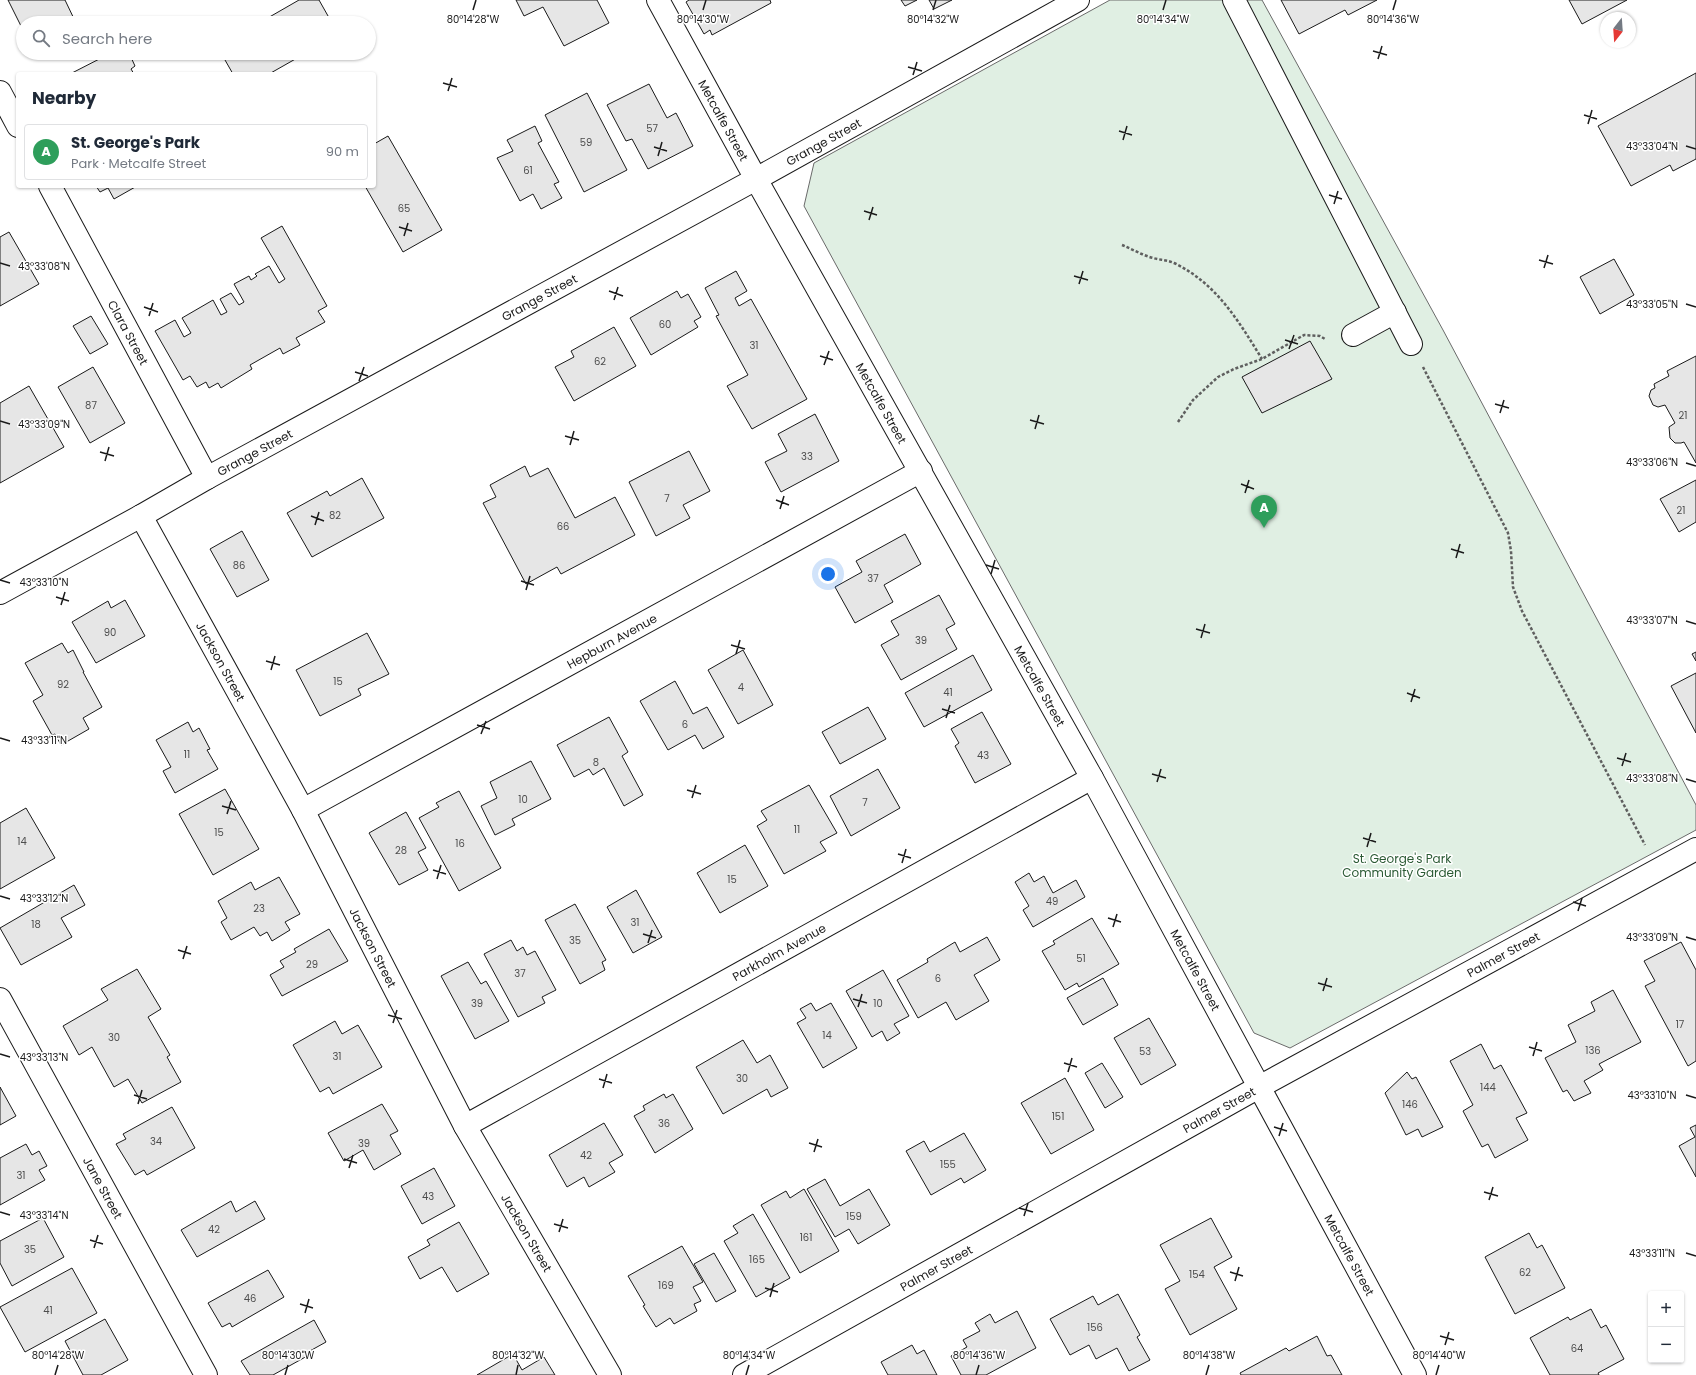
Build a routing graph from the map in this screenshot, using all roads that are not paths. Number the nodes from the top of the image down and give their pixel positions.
1 (658, 0) edge
2 (1234, 0) edge
3 (1071, 2) edge
4 (0, 92) edge
5 (16, 122) edge
6 (756, 179) junction
7 (51, 188) edge
8 (1395, 312) junction
9 (1353, 335) road end
10 (1411, 344) road end
11 (920, 471) junction
12 (207, 478) junction
13 (141, 516) junction
14 (0, 593) edge
15 (1092, 778) junction
16 (303, 810) junction
17 (1694, 856) edge
18 (0, 999) edge
19 (1259, 1087) junction
20 (465, 1126) junction
21 (206, 1375) edge
22 (610, 1375) edge
23 (744, 1375) edge
24 (1415, 1375) edge

1 - 6 street, Metcalfe Street
2 - 8 street
3 - 6 street, Grange Street
4 - 5 street
6 - 11 street, Metcalfe Street
6 - 12 street, Grange Street
7 - 12 street, Clara Street
8 - 9 street
8 - 10 street
11 - 15 street, Metcalfe Street
11 - 16 street, Hepburn Avenue
12 - 13 street, Grange Street
13 - 14 street, Grange Street
13 - 16 street, Jackson Street
15 - 19 street, Metcalfe Street
15 - 20 street, Parkholm Avenue
16 - 20 street, Jackson Street
17 - 19 street, Palmer Street
18 - 21 street, Jane Street
19 - 23 street, Palmer Street
19 - 24 street, Metcalfe Street
20 - 22 street, Jackson Street

